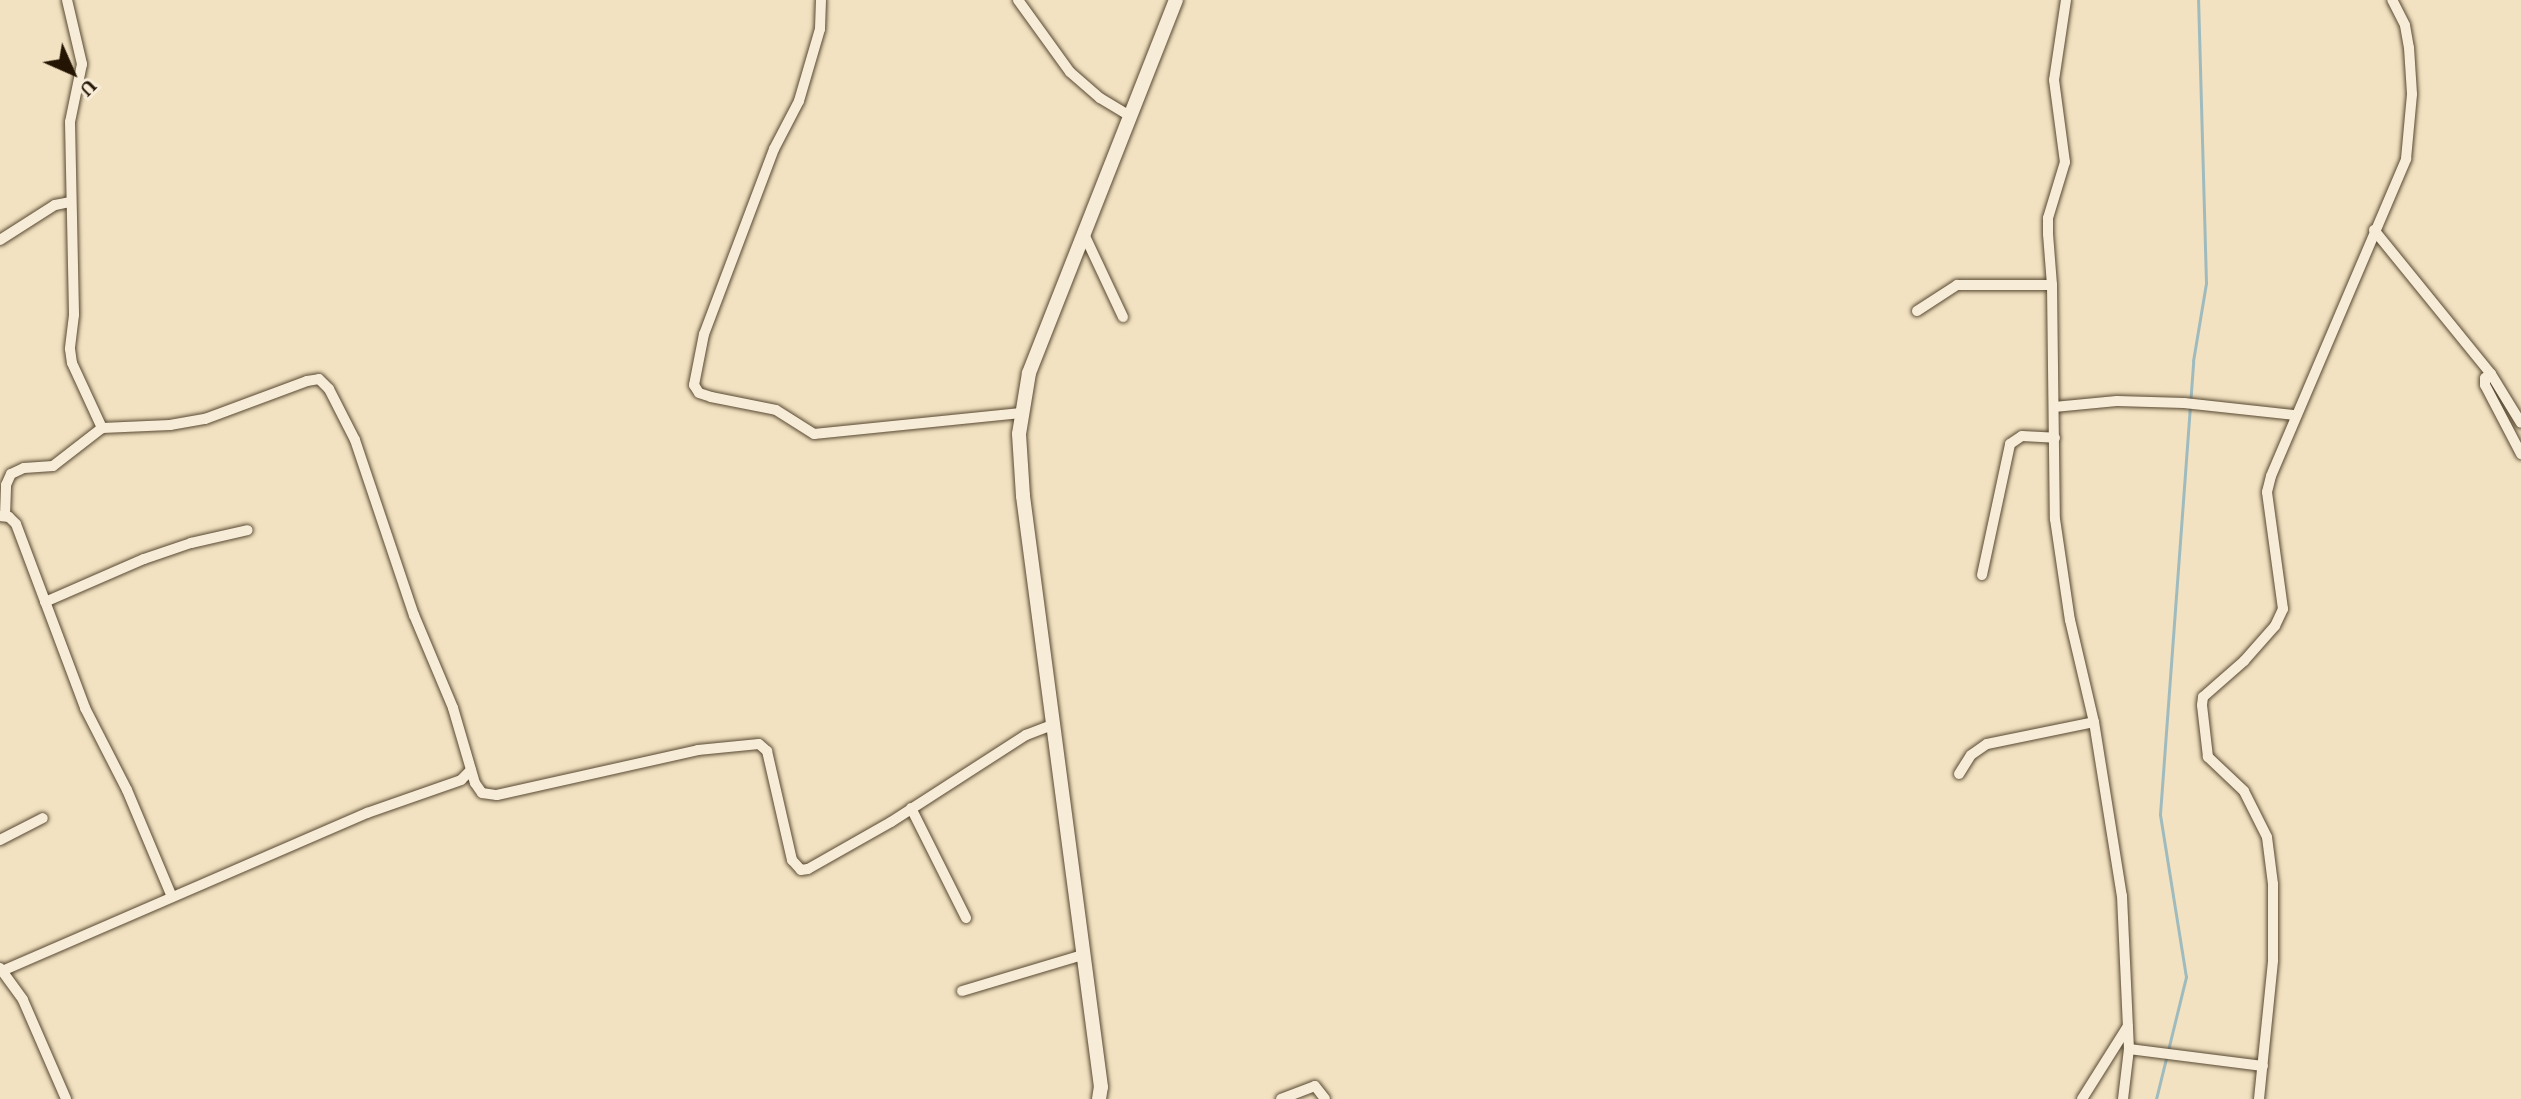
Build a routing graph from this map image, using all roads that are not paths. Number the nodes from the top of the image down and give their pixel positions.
1 (67, 0) edge
2 (821, 0) edge
3 (1018, 0) edge
4 (1176, 0) edge
5 (2066, 0) edge
6 (2392, 0) edge
7 (1128, 115) junction
8 (71, 202) junction
9 (2374, 230) junction
10 (1083, 232) junction
11 (0, 240) edge
12 (2052, 285) junction
13 (1917, 311) dead end
14 (1123, 317) dead end
15 (2491, 374) junction
16 (2054, 407) junction
17 (1021, 413) junction
18 (2295, 415) junction
19 (2521, 423) edge
20 (102, 428) junction
21 (2055, 438) junction
22 (2521, 454) edge
23 (2, 516) edge
24 (248, 530) dead end
25 (1982, 575) dead end
26 (45, 602) junction
27 (2094, 722) junction
28 (1052, 725) junction
29 (471, 770) junction
30 (1959, 774) dead end
31 (911, 808) junction
32 (43, 818) dead end
33 (0, 840) edge
34 (172, 897) junction
35 (966, 918) dead end
36 (1083, 955) junction
37 (1, 969) edge
38 (962, 991) dead end
39 (2129, 1025) junction
40 (2129, 1049) junction
41 (2263, 1066) junction
42 (66, 1099) edge
43 (1099, 1099) edge
44 (1281, 1099) edge
45 (1325, 1099) edge
46 (2082, 1099) edge
47 (2123, 1099) edge
48 (2259, 1099) edge

1 - 8 street
2 - 17 street
3 - 7 street
4 - 7 street
5 - 12 street
6 - 9 street
7 - 10 street
8 - 11 street
8 - 20 street
9 - 15 street
9 - 18 street
10 - 14 street
10 - 17 street
12 - 13 street
12 - 16 street
15 - 19 street
15 - 22 street
16 - 18 street
16 - 21 street
17 - 28 street
18 - 41 street
20 - 23 street
20 - 29 street
21 - 25 street
21 - 27 street
23 - 26 street
24 - 26 street
26 - 34 street
27 - 30 street
27 - 39 street
28 - 31 street
28 - 36 street
29 - 31 street
29 - 34 street
31 - 35 street
32 - 33 street
34 - 37 street
36 - 38 street
36 - 43 street
37 - 42 street
39 - 40 street
39 - 46 street
40 - 41 street
40 - 47 street
41 - 48 street
44 - 45 street

